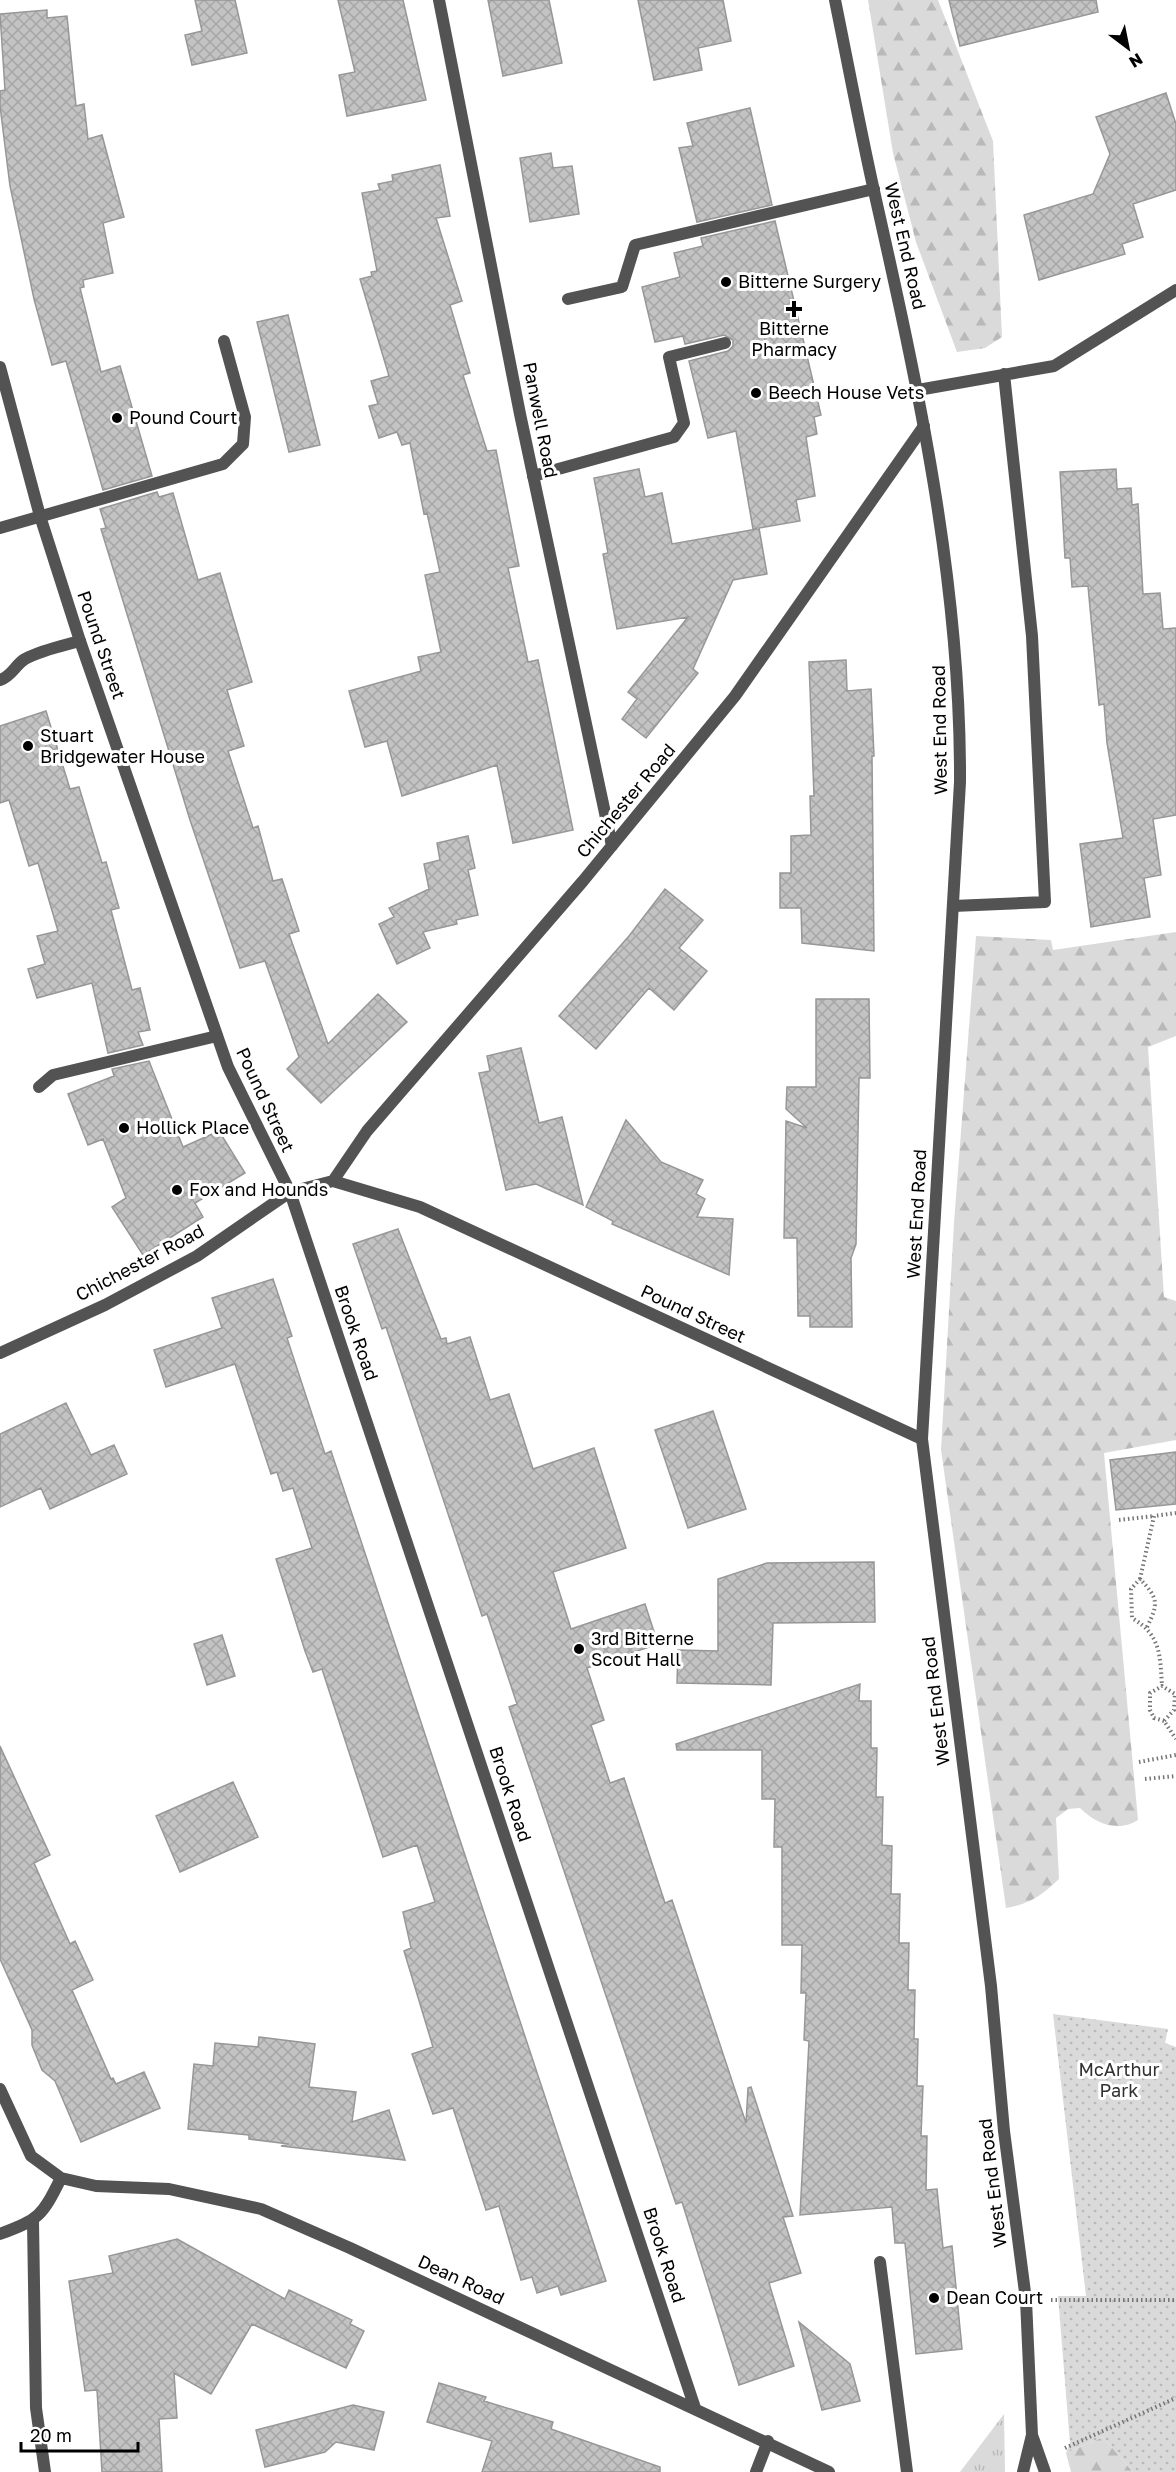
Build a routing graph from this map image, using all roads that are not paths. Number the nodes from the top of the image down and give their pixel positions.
1 (439, 0) edge
2 (835, 0) edge
3 (874, 189) junction
4 (1176, 290) edge
5 (568, 299) dead end
6 (224, 340) dead end
7 (725, 343) dead end
8 (0, 367) edge
9 (1004, 374) junction
10 (918, 390) junction
11 (924, 426) junction
12 (532, 476) junction
13 (40, 516) junction
14 (0, 528) edge
15 (80, 641) junction
16 (0, 680) edge
17 (612, 846) junction
18 (953, 906) junction
19 (217, 1036) junction
20 (39, 1087) dead end
21 (333, 1181) junction
22 (290, 1192) junction
23 (0, 1353) edge
24 (922, 1439) junction
25 (0, 2089) edge
26 (61, 2178) junction
27 (33, 2222) junction
28 (0, 2234) edge
29 (880, 2262) dead end
30 (695, 2408) junction
31 (1032, 2435) junction
32 (768, 2441) junction
33 (45, 2472) edge
34 (756, 2472) edge
35 (829, 2472) edge
36 (908, 2472) edge
37 (1023, 2472) edge
38 (1045, 2472) edge

1 - 12 street, Panwell Road
2 - 3 street, West End Road
3 - 5 street
3 - 10 street, West End Road
4 - 9 street
6 - 13 street
7 - 12 street
8 - 13 street, Pound Street
9 - 10 street
9 - 18 street
10 - 11 street, West End Road
11 - 17 street, Chichester Road
11 - 18 street, West End Road
12 - 17 street, Panwell Road
13 - 14 street
13 - 15 street, Pound Street
15 - 16 street
15 - 19 street, Pound Street
17 - 21 street, Chichester Road
18 - 24 street, West End Road
19 - 20 street
19 - 22 street, Pound Street
21 - 22 street
21 - 24 street, Pound Street
22 - 23 street, Chichester Road
22 - 30 street, Brook Road
24 - 31 street, West End Road
25 - 26 street, Dean Road
26 - 27 street
26 - 30 street, Dean Road
27 - 28 street
27 - 33 street
29 - 36 street
30 - 32 street, Dean Road
31 - 37 street, West End Road
31 - 38 street, West End Road
32 - 34 street
32 - 35 street, Dean Road

